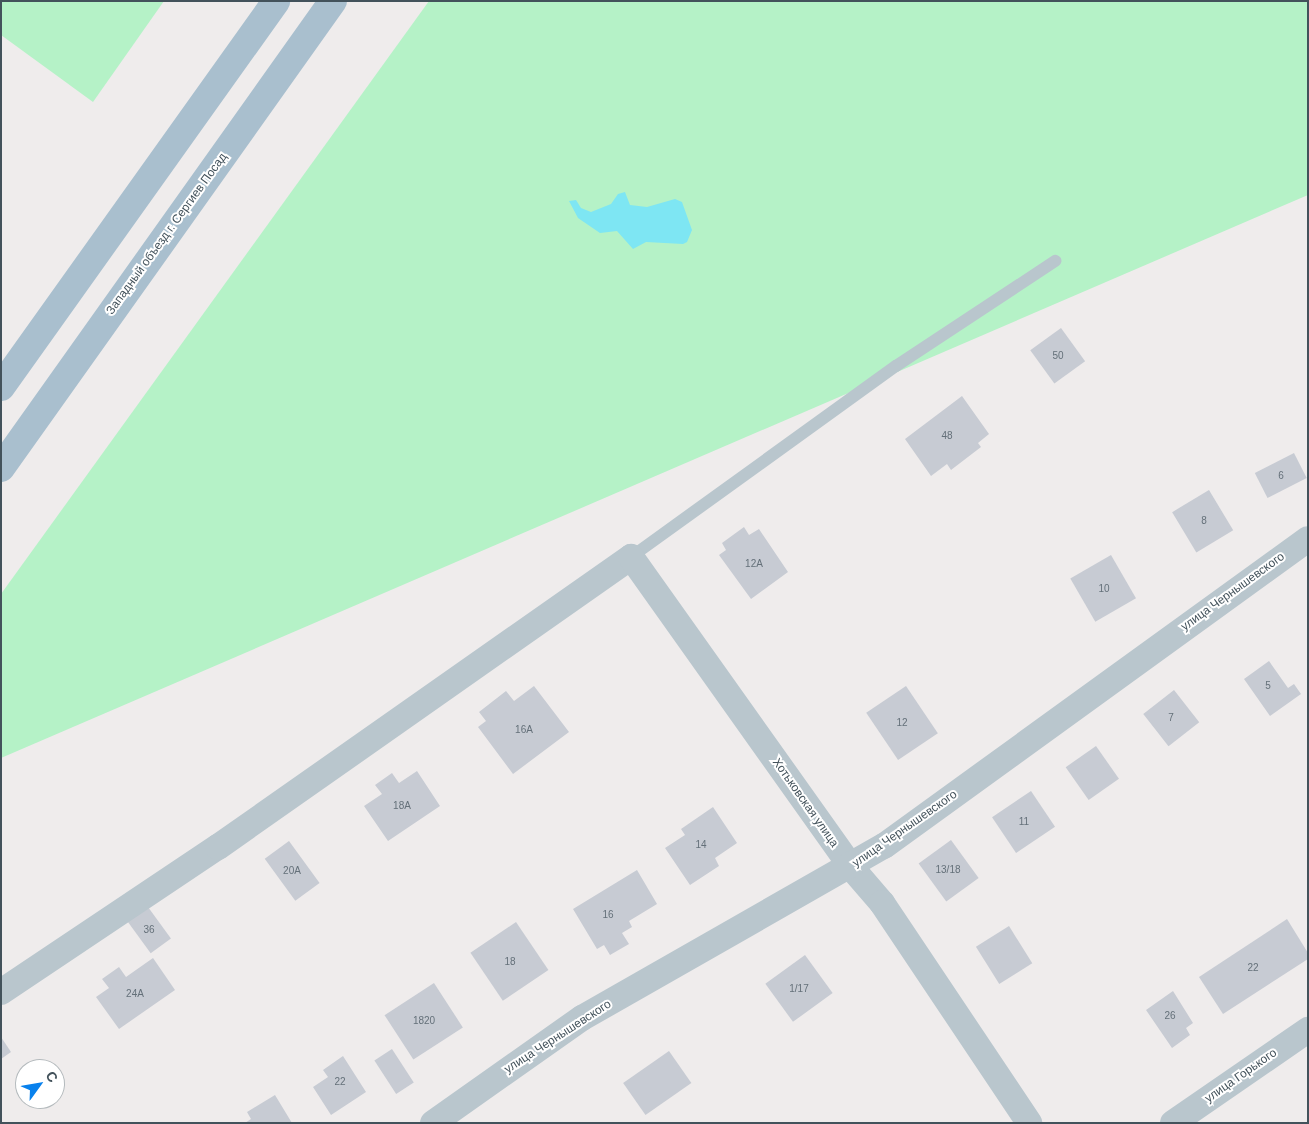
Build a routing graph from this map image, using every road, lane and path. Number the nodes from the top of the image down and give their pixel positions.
1 (276, 1) edge
2 (333, 1) edge
3 (1055, 261) dead end
4 (1, 387) edge
5 (1, 468) edge
6 (1308, 539) edge
7 (631, 557) junction
8 (851, 867) junction
9 (1, 992) edge
10 (1308, 1030) edge
11 (433, 1123) edge
12 (1029, 1123) edge
13 (1173, 1123) edge

1 - 4 main road
2 - 5 main road, Западный объезд г. Сергиев Посад
3 - 7 lane
6 - 8 street, улица Чернышевского
7 - 8 street, Хотьковская улица
7 - 9 street
8 - 11 street, улица Чернышевского
8 - 12 street, Хотьковская улица
10 - 13 street, улица Горького

